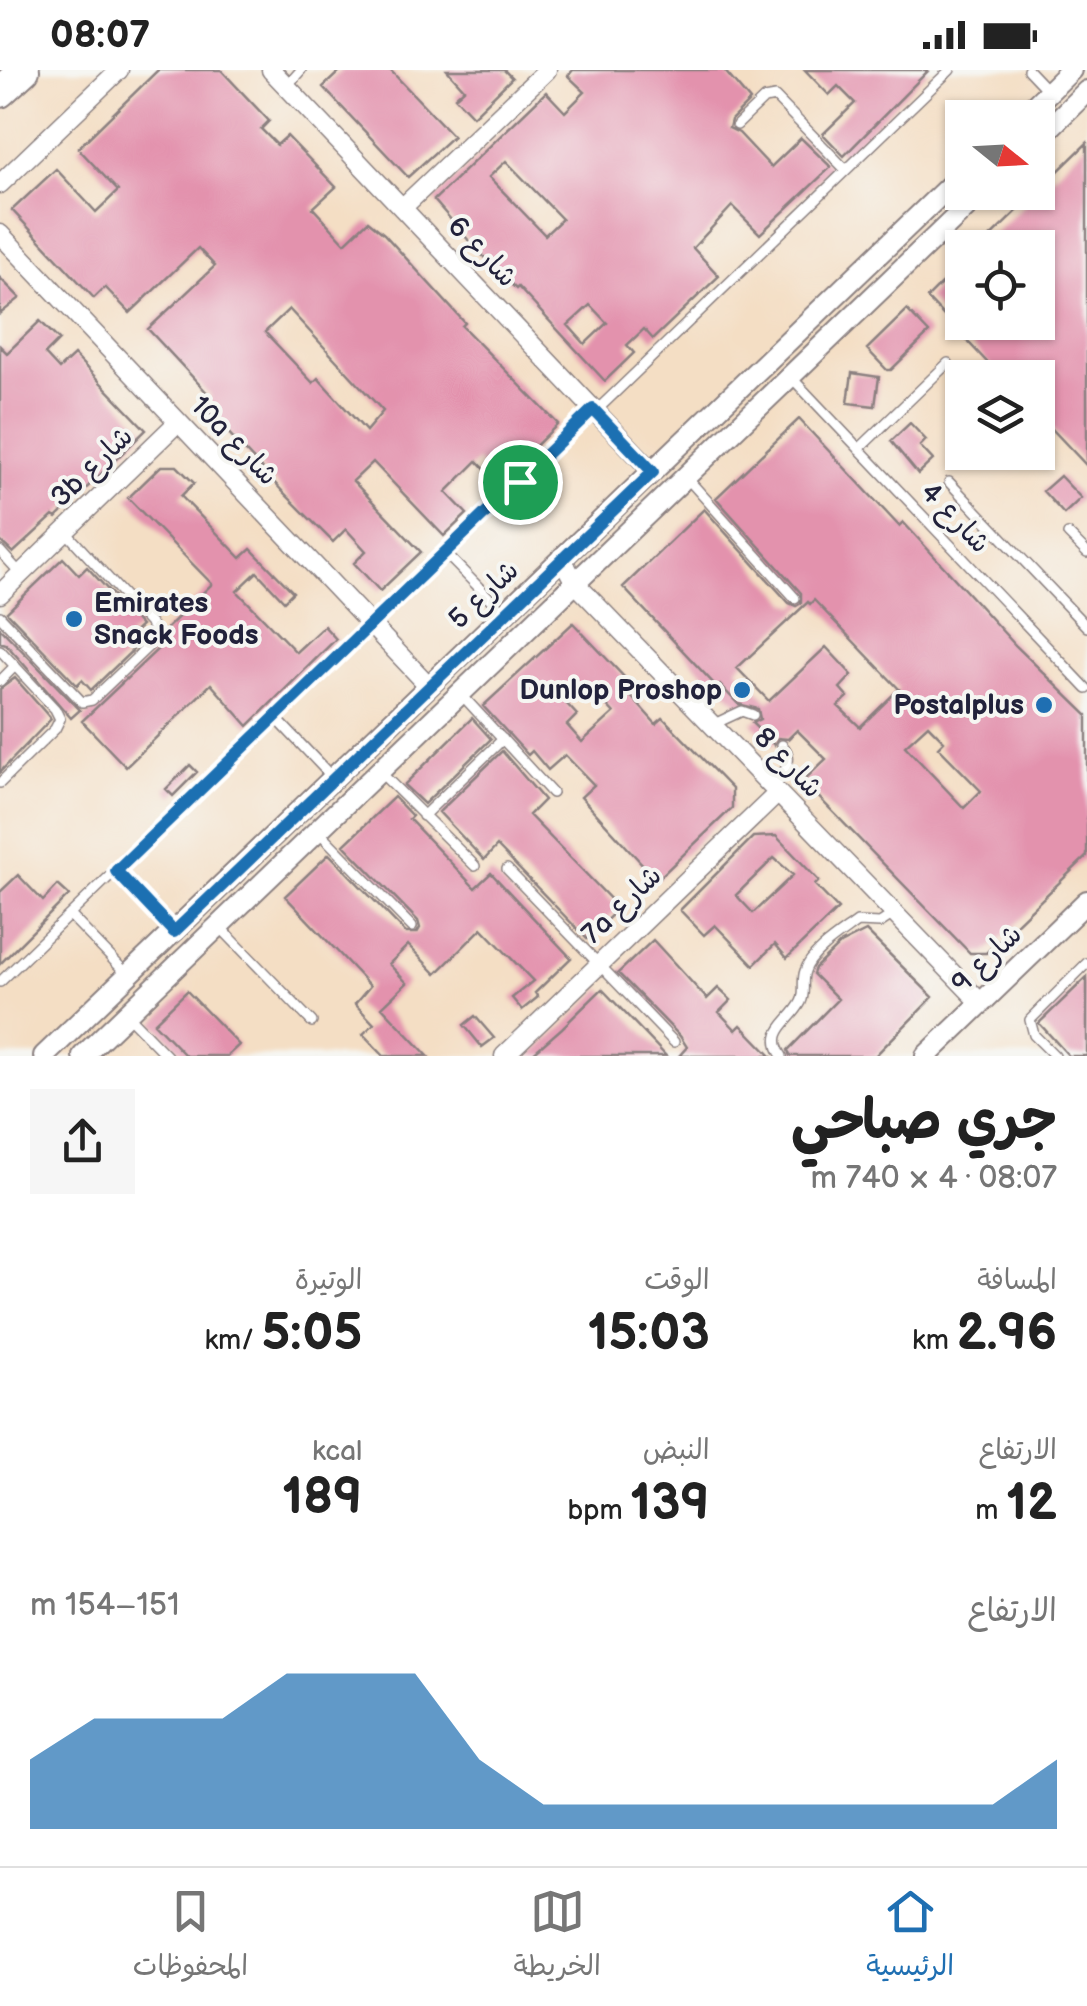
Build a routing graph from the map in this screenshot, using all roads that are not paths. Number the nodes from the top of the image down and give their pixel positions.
1 (24, 70) edge
2 (119, 70) edge
3 (270, 70) edge
4 (301, 70) edge
5 (547, 70) edge
6 (950, 70) edge
7 (1028, 70) edge
8 (1072, 70) edge
9 (286, 86) junction
10 (0, 92) edge
11 (1049, 92) junction
12 (1087, 92) edge
13 (1041, 100) edge
14 (1055, 123) edge
15 (737, 125) dead end
16 (846, 170) junction
17 (0, 184) edge
18 (945, 190) edge
19 (402, 208) junction
20 (964, 210) edge
21 (0, 234) edge
22 (945, 365) edge
23 (791, 378) junction
24 (594, 410) junction
25 (178, 422) junction
26 (859, 449) junction
27 (653, 472) junction
28 (686, 478) junction
29 (949, 482) dead end
30 (65, 531) junction
31 (1068, 534) dead end
32 (0, 551) edge
33 (1087, 553) edge
34 (446, 554) junction
35 (561, 558) junction
36 (21, 574) junction
37 (575, 583) junction
38 (0, 594) edge
39 (795, 598) dead end
40 (504, 614) junction
41 (0, 616) edge
42 (372, 626) junction
43 (1087, 627) edge
44 (0, 650) edge
45 (15, 666) junction
46 (0, 681) edge
47 (429, 686) junction
48 (1087, 689) edge
49 (460, 693) junction
50 (753, 715) dead end
51 (276, 718) junction
52 (712, 725) junction
53 (503, 740) junction
54 (782, 745) dead end
55 (379, 772) junction
56 (332, 777) junction
57 (0, 783) edge
58 (776, 790) junction
59 (552, 793) dead end
60 (423, 816) junction
61 (317, 830) junction
62 (475, 866) dead end
63 (507, 869) dead end
64 (116, 871) junction
65 (1087, 901) edge
66 (894, 913) junction
67 (70, 915) junction
68 (218, 925) junction
69 (412, 928) dead end
70 (174, 932) junction
71 (1087, 963) edge
72 (599, 965) junction
73 (128, 975) junction
74 (0, 982) edge
75 (981, 1003) junction
76 (126, 1014) junction
77 (312, 1022) dead end
78 (674, 1042) dead end
79 (44, 1056) edge
80 (82, 1056) edge
81 (167, 1056) edge
82 (504, 1056) edge
83 (782, 1056) edge
84 (926, 1056) edge
85 (1054, 1056) edge

1 - 10 highway
2 - 17 street
3 - 9 street, شارع 6
4 - 9 lane
5 - 19 street
6 - 16 lane
7 - 11 lane
8 - 11 street
9 - 19 street, شارع 6
11 - 13 street
12 - 14 street
15 - 16 lane
16 - 24 lane
18 - 27 street, شارع 5
19 - 24 street, شارع 6
20 - 23 street, شارع 5
21 - 25 street, 10a شارع
22 - 26 lane
23 - 26 lane, شارع 4
23 - 28 street, شارع 5
24 - 27 street, شارع 6
24 - 34 lane
25 - 30 street, 3b شارع
25 - 42 street, 10a شارع
26 - 48 lane, شارع 4
27 - 35 street, شارع 5
28 - 37 street, شارع 5
28 - 39 lane
29 - 43 lane
30 - 36 street, 3b شارع
30 - 41 lane
31 - 33 lane
32 - 36 lane
34 - 40 lane
34 - 42 lane
35 - 37 street, شارع 8
35 - 40 street, شارع 5
36 - 38 street, 3b شارع
37 - 49 street, شارع 5
37 - 52 street, شارع 8
40 - 47 street, شارع 5
42 - 47 street, 10a شارع
42 - 51 lane
44 - 45 lane
45 - 46 lane
45 - 57 lane
47 - 56 street, شارع 5
49 - 53 lane
49 - 55 street, شارع 5
50 - 52 lane
51 - 56 lane
51 - 64 lane
52 - 58 street, شارع 8
53 - 59 lane
53 - 60 lane
54 - 58 lane
55 - 60 lane
55 - 61 street, شارع 5
56 - 70 street, شارع 5
58 - 66 street, شارع 8
58 - 72 street, 7a شارع
60 - 62 lane
61 - 68 street, شارع 5
61 - 69 lane
63 - 72 lane
64 - 67 lane
64 - 70 lane
65 - 75 street, شارع 9
66 - 75 street, شارع 8
66 - 83 lane
67 - 73 lane
67 - 74 lane
68 - 76 street, شارع 5
68 - 77 lane
70 - 73 street, شارع 5
71 - 85 lane
72 - 78 lane
72 - 82 street, 7a شارع
73 - 79 street, شارع 5
75 - 84 street, شارع 9
76 - 80 street, شارع 5
76 - 81 lane

